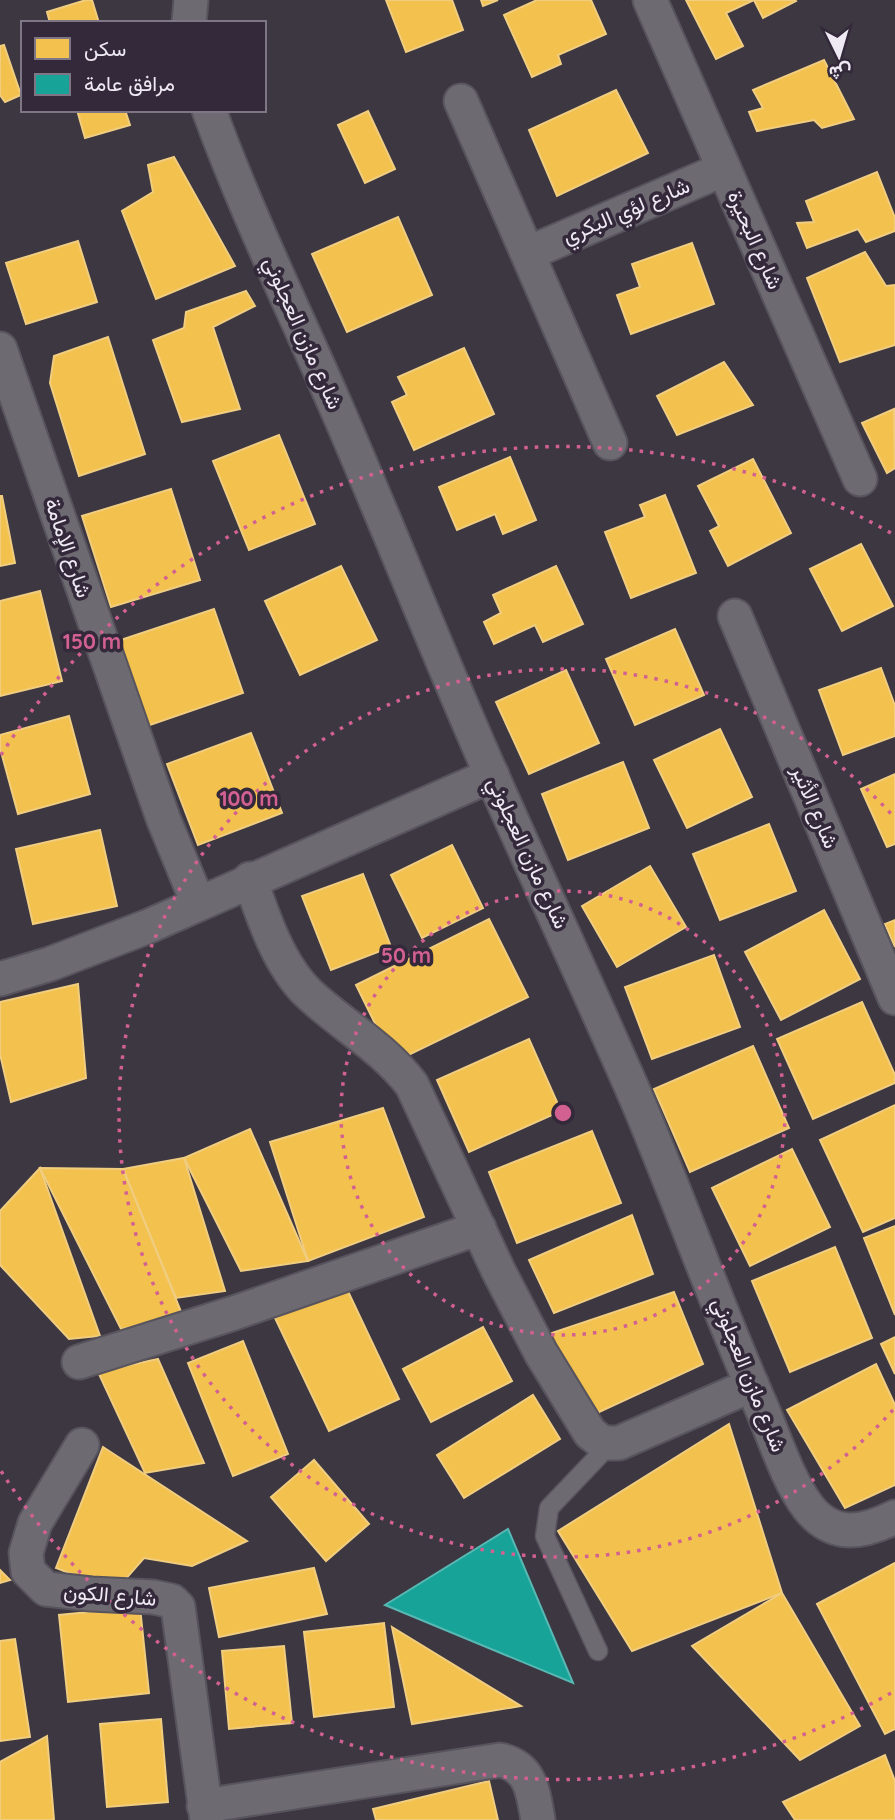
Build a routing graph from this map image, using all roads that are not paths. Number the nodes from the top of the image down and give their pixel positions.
1 (191, 0) edge
2 (650, 0) edge
3 (189, 21) edge
4 (461, 101) dead end
5 (210, 112) edge
6 (724, 169) junction
7 (528, 253) junction
8 (0, 349) edge
9 (610, 443) dead end
10 (860, 480) dead end
11 (735, 616) dead end
12 (492, 775) junction
13 (250, 880) junction
14 (198, 903) junction
15 (0, 979) edge
16 (895, 998) edge
17 (480, 1228) junction
18 (79, 1362) dead end
19 (751, 1385) junction
20 (611, 1443) junction
21 (82, 1445) dead end
22 (895, 1517) edge
23 (598, 1651) dead end
24 (205, 1813) edge
25 (538, 1820) edge

1 - 3 street
2 - 6 street, شارع البحيرة
4 - 7 street
5 - 12 street, شارع مازن العجلوني
6 - 7 street, شارع لؤي البكري
6 - 10 street, شارع البحيرة
7 - 9 street
8 - 14 street, شارع الإمامة
11 - 16 street, شارع الأثير
12 - 13 street
12 - 19 street, شارع مازن العجلوني
13 - 14 street
13 - 17 street
14 - 15 street
17 - 18 street
17 - 20 street
19 - 20 street
19 - 22 street, شارع مازن العجلوني
20 - 23 lane
21 - 24 street, شارع الكون
24 - 25 street, شارع الكون

